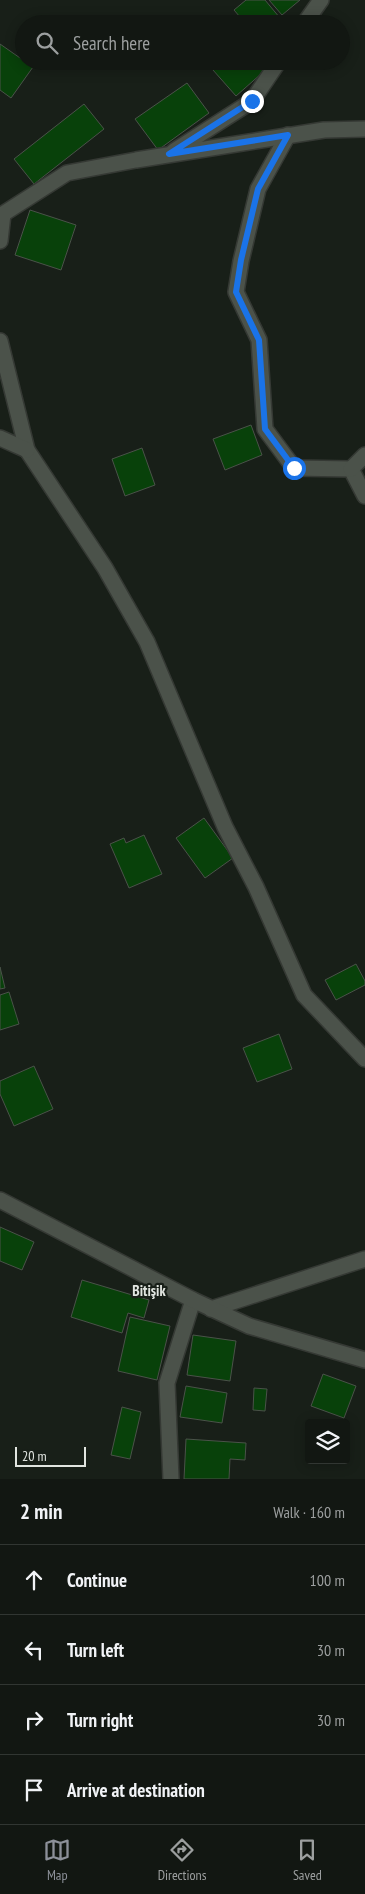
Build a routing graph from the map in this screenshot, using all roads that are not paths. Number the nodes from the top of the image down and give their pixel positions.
1 (321, 0) edge
2 (310, 15) edge
3 (273, 70) edge
4 (365, 129) edge
5 (288, 135) junction
6 (169, 154) junction
7 (0, 241) edge
8 (0, 341) edge
9 (0, 438) edge
10 (27, 450) junction
11 (365, 455) edge
12 (351, 469) junction
13 (365, 496) edge
14 (365, 1059) edge
15 (0, 1200) edge
16 (365, 1259) edge
17 (193, 1300) junction
18 (211, 1309) junction
19 (365, 1360) edge
20 (171, 1479) edge

1 - 2 street
3 - 6 street
4 - 5 street
5 - 6 street
5 - 12 street
6 - 7 street
8 - 10 street
9 - 10 street
10 - 14 street
11 - 12 street
12 - 13 street
15 - 17 street
16 - 18 street
17 - 18 street
17 - 20 street
18 - 19 street

